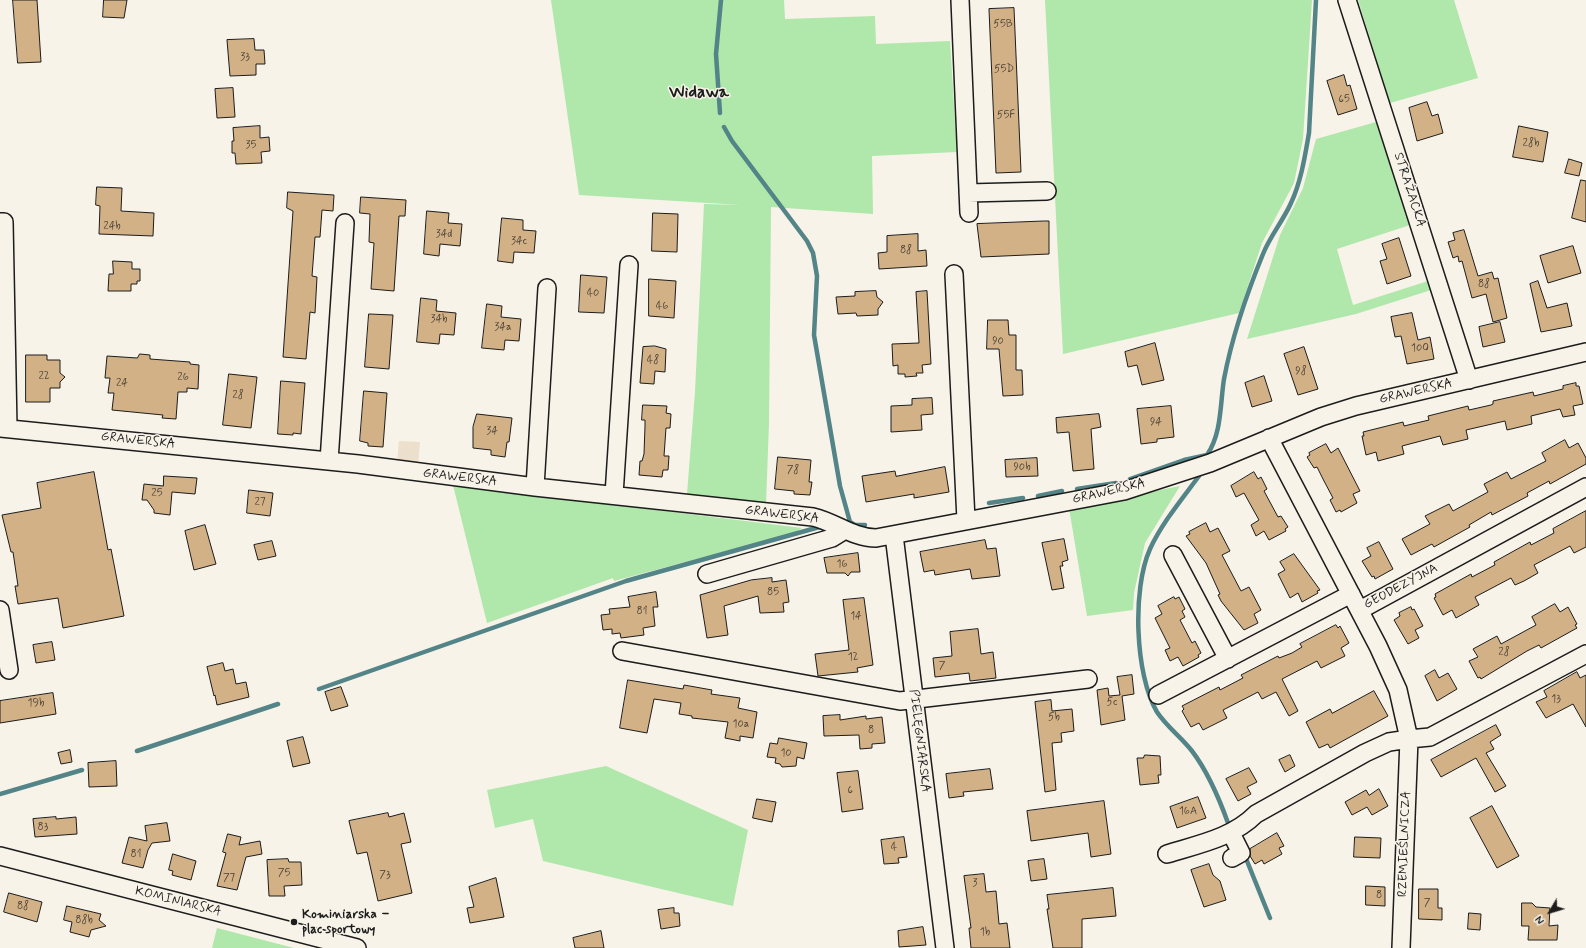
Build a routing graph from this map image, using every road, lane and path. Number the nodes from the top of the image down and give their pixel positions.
1 (960, 0) edge
2 (1347, 0) edge
3 (1047, 191) dead end
4 (968, 193) junction
5 (969, 213) dead end
6 (0, 222) edge
7 (345, 222) dead end
8 (629, 265) dead end
9 (954, 274) dead end
10 (547, 288) dead end
11 (1586, 352) edge
12 (1469, 380) junction
13 (4, 428) edge
14 (1269, 438) junction
15 (329, 461) junction
16 (535, 487) junction
17 (1586, 487) edge
18 (614, 495) junction
19 (966, 520) junction
20 (845, 530) junction
21 (894, 535) junction
22 (1173, 555) dead end
23 (707, 574) dead end
24 (1351, 594) junction
25 (0, 610) edge
26 (1360, 610) junction
27 (622, 651) dead end
28 (1586, 654) edge
29 (1228, 658) junction
30 (9, 670) dead end
31 (1088, 678) dead end
32 (1158, 695) dead end
33 (914, 700) junction
34 (1409, 739) junction
35 (1238, 829) junction
36 (1166, 854) dead end
37 (0, 856) edge
38 (1232, 858) dead end
39 (357, 948) edge
40 (945, 948) edge
41 (1401, 948) edge

1 - 4 street
2 - 12 street, STRAŻACKA
3 - 4 street
4 - 5 street
6 - 13 street
7 - 15 street
8 - 18 street
9 - 19 street
10 - 16 street
11 - 12 street, GRAWERSKA
12 - 14 street, GRAWERSKA
13 - 15 street, GRAWERSKA
14 - 19 street, GRAWERSKA
14 - 24 street
15 - 16 street, GRAWERSKA
16 - 18 street, GRAWERSKA
17 - 26 street, GEODEZYJNA
18 - 20 street, GRAWERSKA
19 - 21 street, GRAWERSKA
20 - 21 street, GRAWERSKA
20 - 23 street
21 - 33 street, PIELĘGNIARSKA
22 - 29 street
24 - 26 street, GEODEZYJNA
24 - 29 street, GEODEZYJNA
25 - 30 street
26 - 34 street, RZEMIEŚLNICZA
27 - 33 street
28 - 34 street
29 - 32 street, GEODEZYJNA
31 - 33 street
33 - 40 street, PIELĘGNIARSKA
34 - 35 street
34 - 41 street, RZEMIEŚLNICZA
35 - 36 street
35 - 38 street
37 - 39 street, KOMINIARSKA

